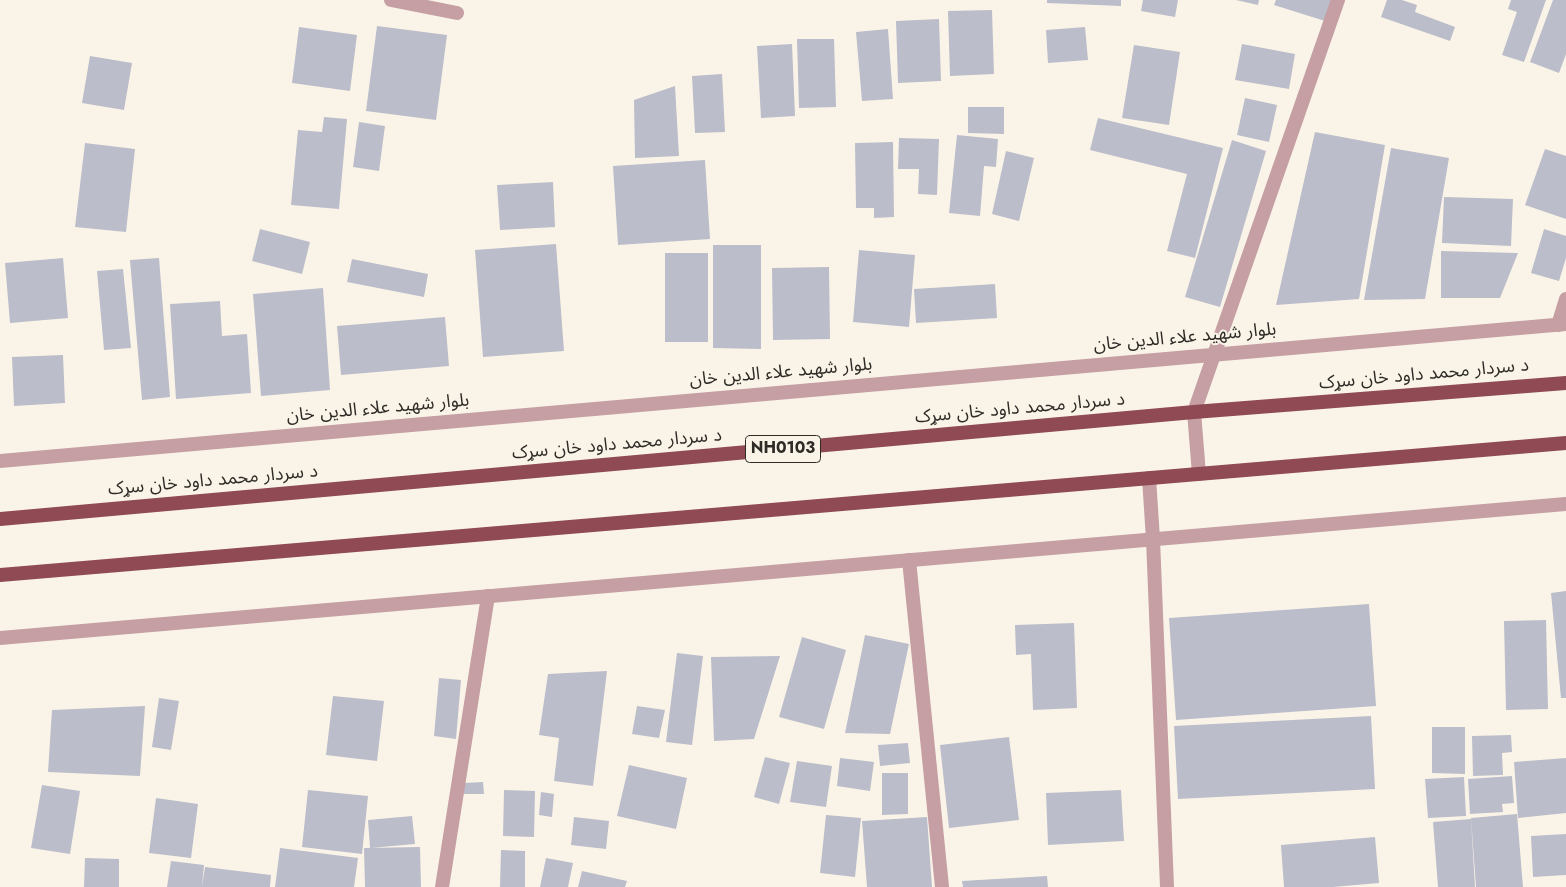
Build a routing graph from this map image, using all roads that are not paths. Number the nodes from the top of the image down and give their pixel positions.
1 (391, 0) edge
2 (1338, 0) edge
3 (457, 13) dead end
4 (1566, 299) edge
5 (1562, 324) edge
6 (1213, 354) junction
7 (1566, 383) edge
8 (1194, 412) junction
9 (1566, 443) edge
10 (0, 461) edge
11 (1199, 474) junction
12 (1148, 478) junction
13 (1566, 504) edge
14 (0, 519) edge
15 (1153, 539) junction
16 (909, 560) junction
17 (0, 576) edge
18 (488, 596) junction
19 (0, 638) edge
20 (442, 887) edge
21 (942, 887) edge
22 (1166, 887) edge

1 - 3 street
2 - 6 street
4 - 5 street
5 - 6 street, بلوار شهید علاء الدین خان
6 - 8 street
6 - 10 street, بلوار شهید علاء الدین خان
7 - 8 highway, د سردار محمد داود خان سړک / NH0103
8 - 11 street
8 - 14 highway, د سردار محمد داود خان سړک / NH0103
9 - 11 highway
11 - 12 highway
12 - 15 street
12 - 17 highway
13 - 15 street
15 - 16 street
15 - 22 street
16 - 18 street
16 - 21 street
18 - 19 street
18 - 20 street

